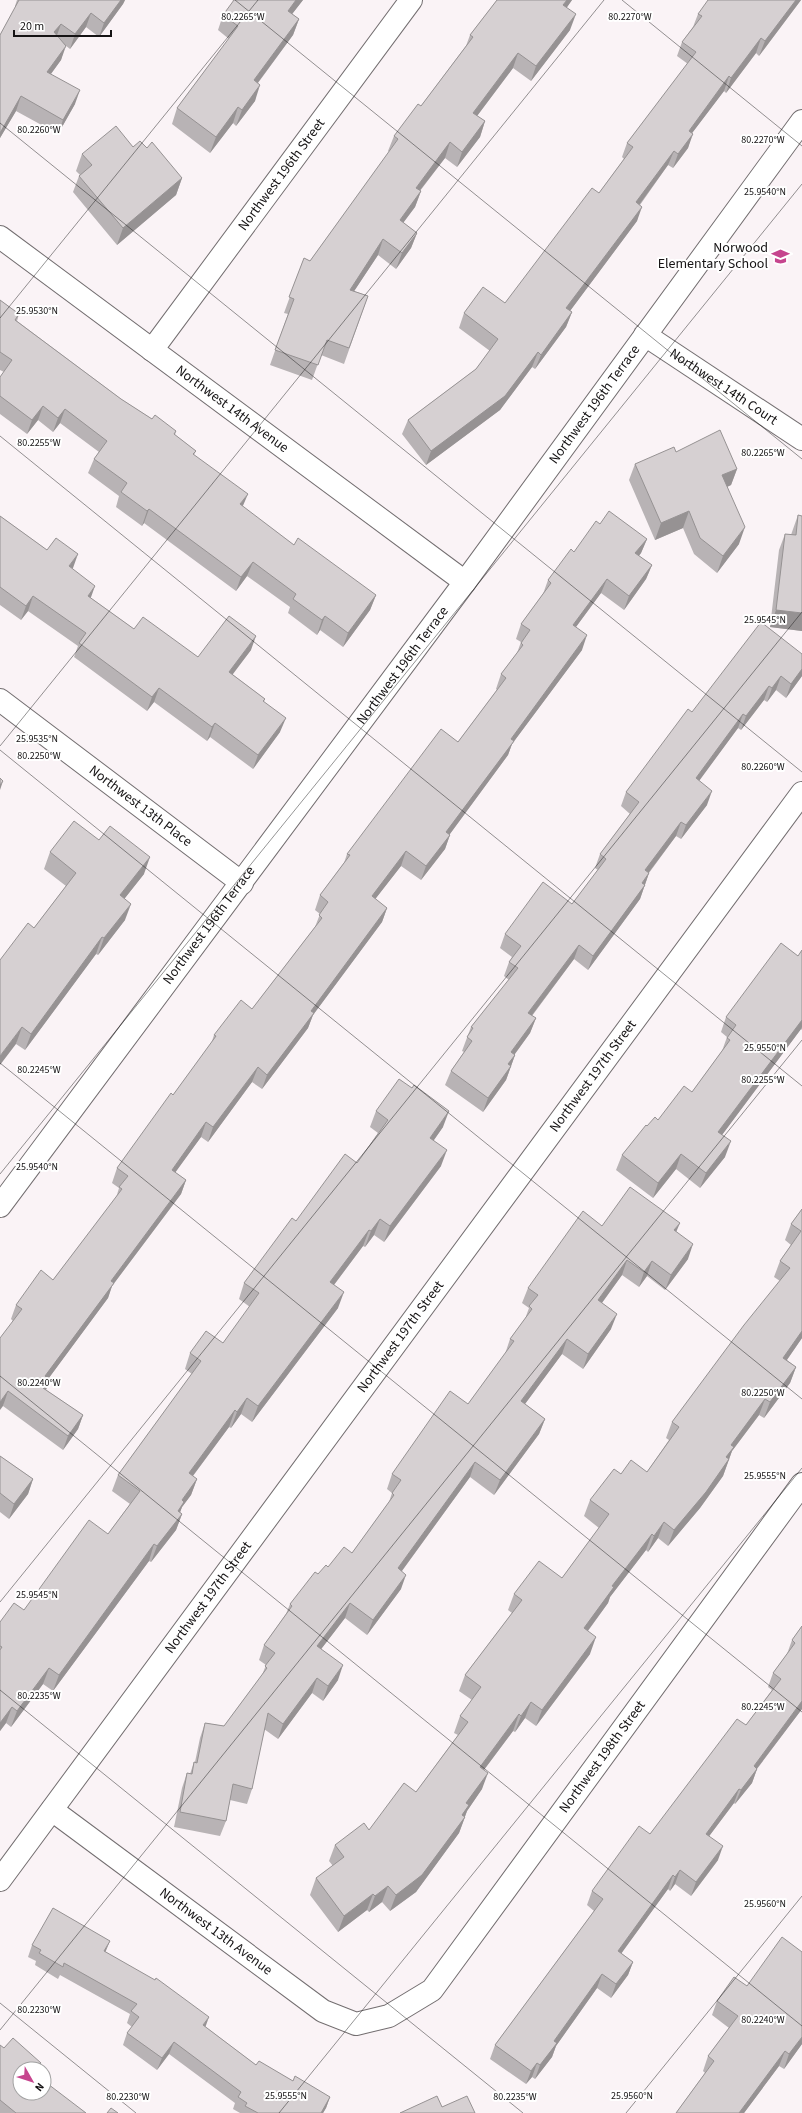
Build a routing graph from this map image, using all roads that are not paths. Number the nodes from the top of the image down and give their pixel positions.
1 (411, 0) edge
2 (802, 121) edge
3 (0, 237) edge
4 (645, 335) junction
5 (152, 350) junction
6 (802, 439) edge
7 (465, 582) junction
8 (0, 700) edge
9 (802, 793) edge
10 (242, 883) junction
11 (0, 1206) edge
12 (802, 1484) edge
13 (52, 1810) junction
14 (0, 1880) edge
15 (389, 2016) joint

1 - 5 street, Northwest 196th Street
2 - 4 street, Northwest 196th Terrace
3 - 5 street, Northwest 14th Avenue
4 - 6 street, Northwest 14th Court
4 - 7 street, Northwest 196th Terrace
5 - 7 street, Northwest 14th Avenue
7 - 10 street, Northwest 196th Terrace
8 - 10 street, Northwest 13th Place
9 - 13 street, Northwest 197th Street
10 - 11 street, Northwest 196th Terrace
12 - 15 street, Northwest 198th Street
13 - 14 street, Northwest 197th Street
13 - 15 street, Northwest 13th Avenue

